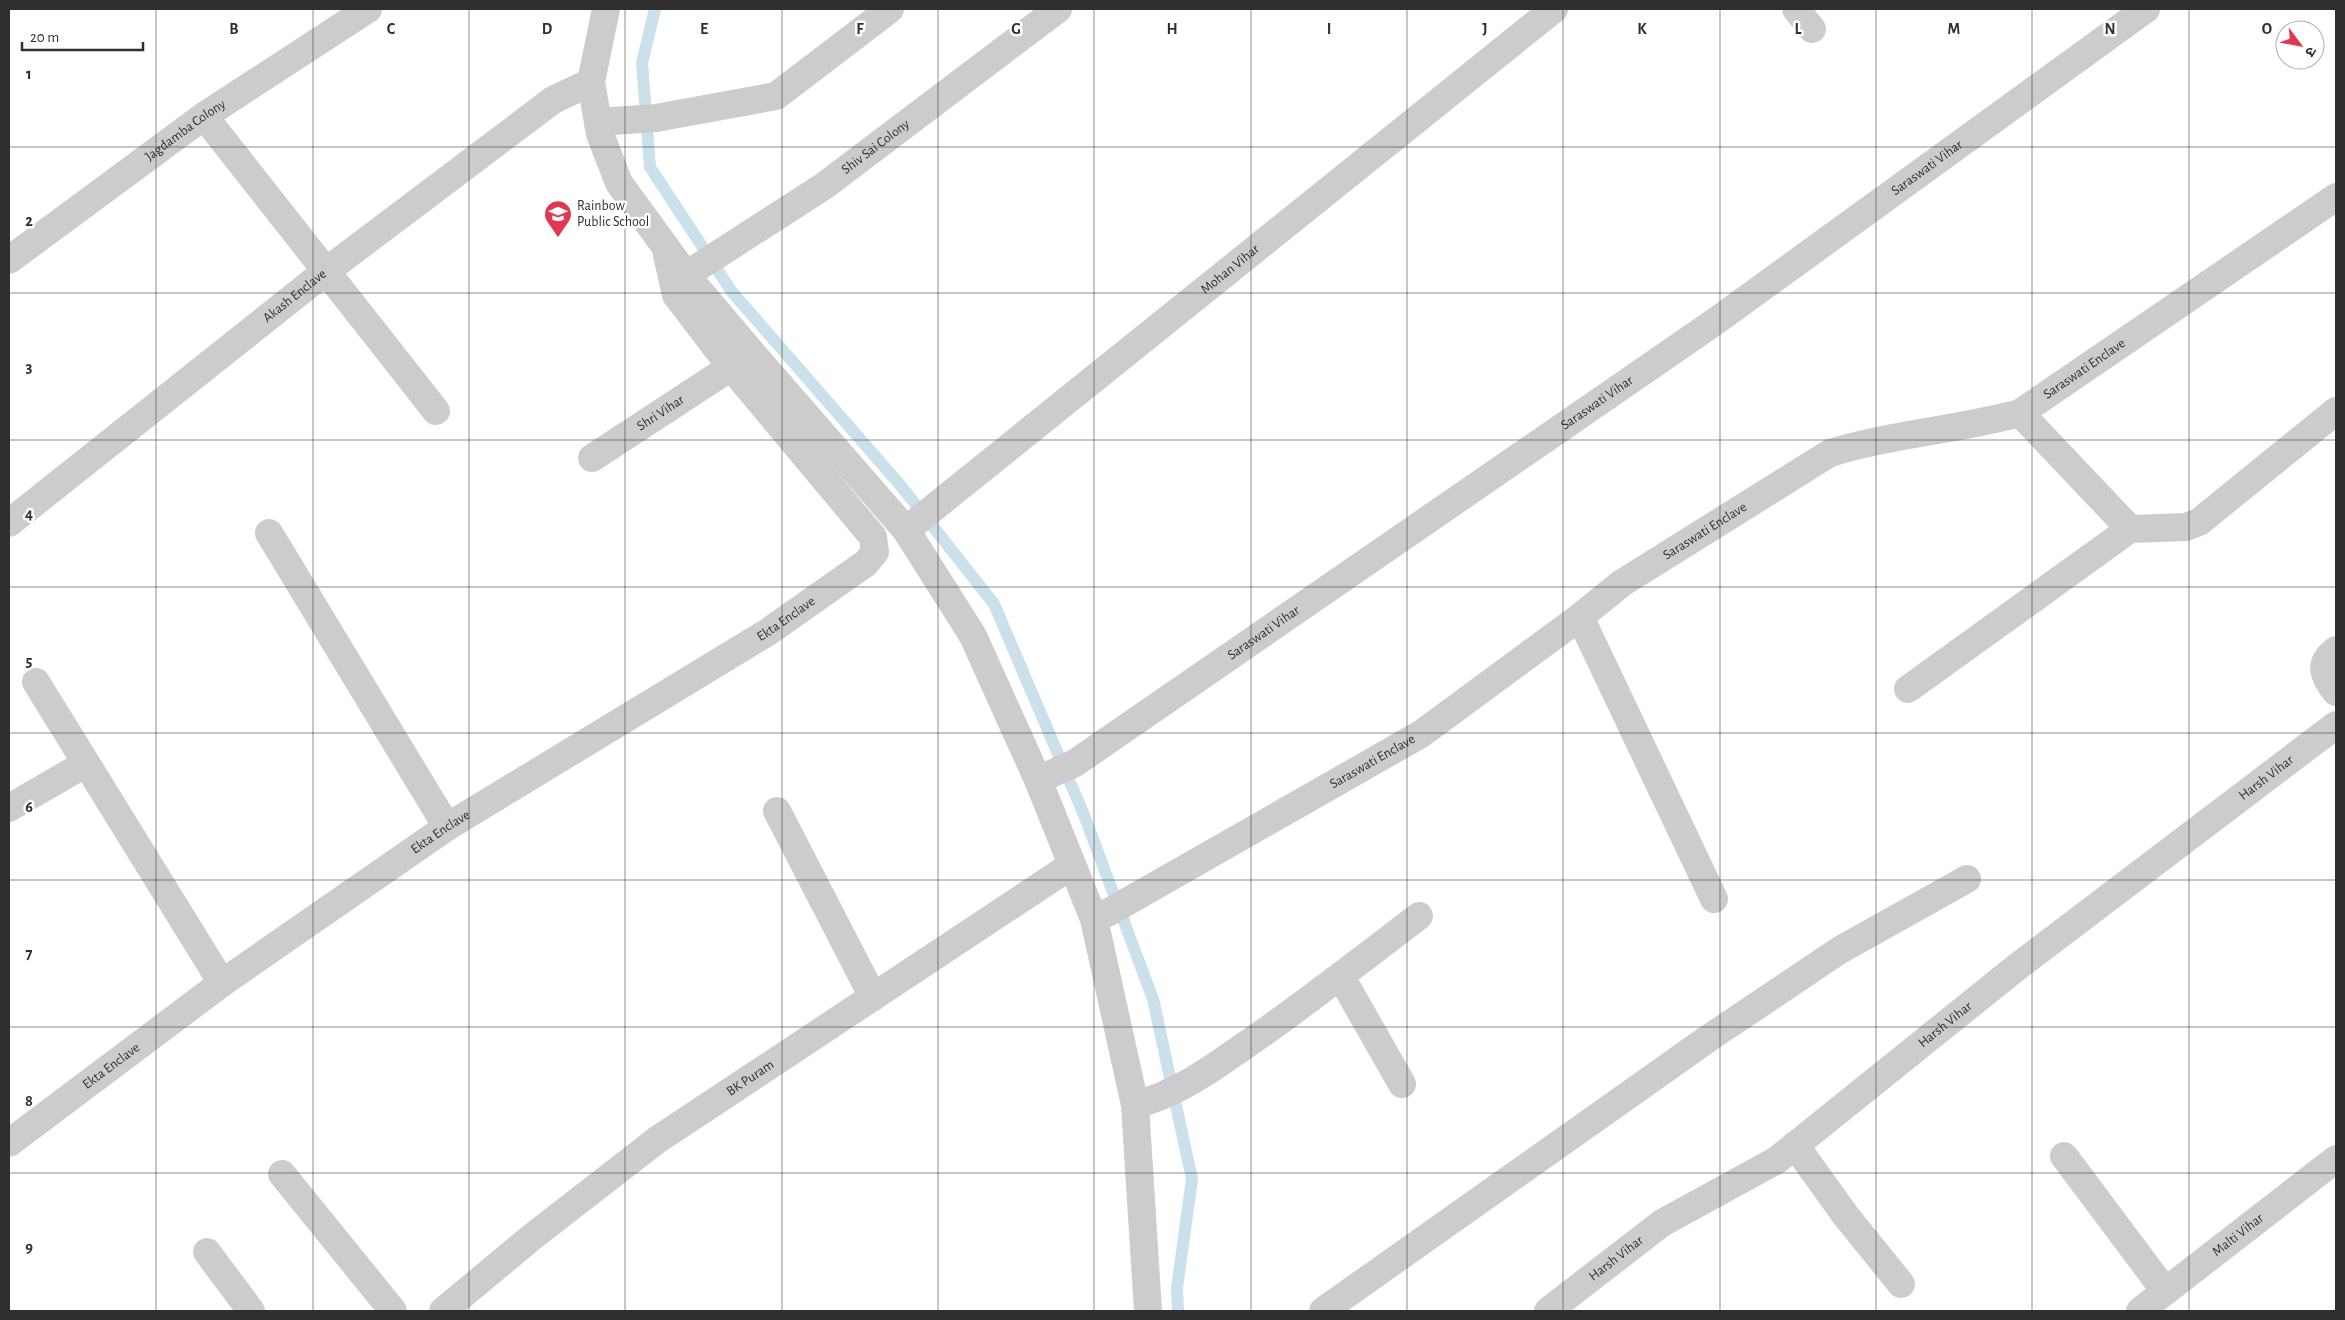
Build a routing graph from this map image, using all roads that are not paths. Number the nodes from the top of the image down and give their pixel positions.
1 (368, 9) edge
2 (606, 9) edge
3 (890, 9) edge
4 (1058, 9) edge
5 (1554, 9) edge
6 (2146, 9) edge
7 (591, 82) junction
8 (204, 116) junction
9 (598, 122) junction
10 (2336, 197) edge
11 (664, 244) junction
12 (9, 260) edge
13 (701, 265) junction
14 (326, 272) junction
15 (731, 367) junction
16 (2336, 411) edge
17 (436, 412) dead end
18 (2020, 413) junction
19 (592, 458) dead end
20 (9, 523) edge
21 (912, 526) junction
22 (2130, 529) junction
23 (269, 533) dead end
24 (1580, 617) junction
25 (2336, 650) edge
26 (36, 682) dead end
27 (1908, 690) dead end
28 (2336, 692) edge
29 (2336, 725) edge
30 (85, 764) junction
31 (1044, 778) junction
32 (9, 808) edge
33 (777, 811) dead end
34 (447, 827) junction
35 (1072, 865) junction
36 (1966, 879) dead end
37 (1714, 899) dead end
38 (1101, 915) junction
39 (1419, 916) dead end
40 (1341, 977) junction
41 (222, 982) junction
42 (873, 997) junction
43 (1402, 1084) dead end
44 (1147, 1102) junction
45 (9, 1144) edge
46 (1795, 1145) junction
47 (2064, 1156) dead end
48 (2336, 1159) edge
49 (282, 1174) dead end
50 (207, 1252) dead end
51 (1901, 1284) dead end
52 (2165, 1291) junction
53 (251, 1311) edge
54 (393, 1311) edge
55 (443, 1311) edge
56 (1148, 1311) edge
57 (1323, 1311) edge
58 (1548, 1311) edge
59 (2140, 1311) edge

1 - 8 street, Jagdamba Colony
2 - 7 street
3 - 9 street
4 - 13 street, Shiv Sai Colony
5 - 21 street, Mohan Vihar
6 - 31 street, Saraswati Vihar
7 - 9 street
7 - 14 street, Akash Enclave
8 - 12 street, Jagdamba Colony
8 - 14 street
9 - 11 street
10 - 18 street, Saraswati Enclave
11 - 13 street
11 - 15 street
13 - 21 street
14 - 17 street
14 - 20 street, Akash Enclave
15 - 19 street, Shri Vihar
15 - 34 street, Ekta Enclave
16 - 22 street
18 - 22 street
18 - 24 street, Saraswati Enclave
21 - 31 street
22 - 27 street
23 - 34 street
24 - 37 street
24 - 38 street, Saraswati Enclave
25 - 28 street
26 - 30 street
29 - 46 street, Harsh Vihar
30 - 32 street
30 - 41 street
31 - 35 street
33 - 42 street
34 - 41 street, Ekta Enclave
35 - 38 street
35 - 42 street, BK Puram
36 - 57 street
38 - 44 street
39 - 40 street
40 - 43 street
40 - 44 street
41 - 45 street, Ekta Enclave
42 - 55 street, BK Puram
44 - 56 street
46 - 51 street
46 - 58 street, Harsh Vihar
47 - 52 street
48 - 52 street, Malti Vihar
49 - 54 street
50 - 53 street
52 - 59 street, Malti Vihar

